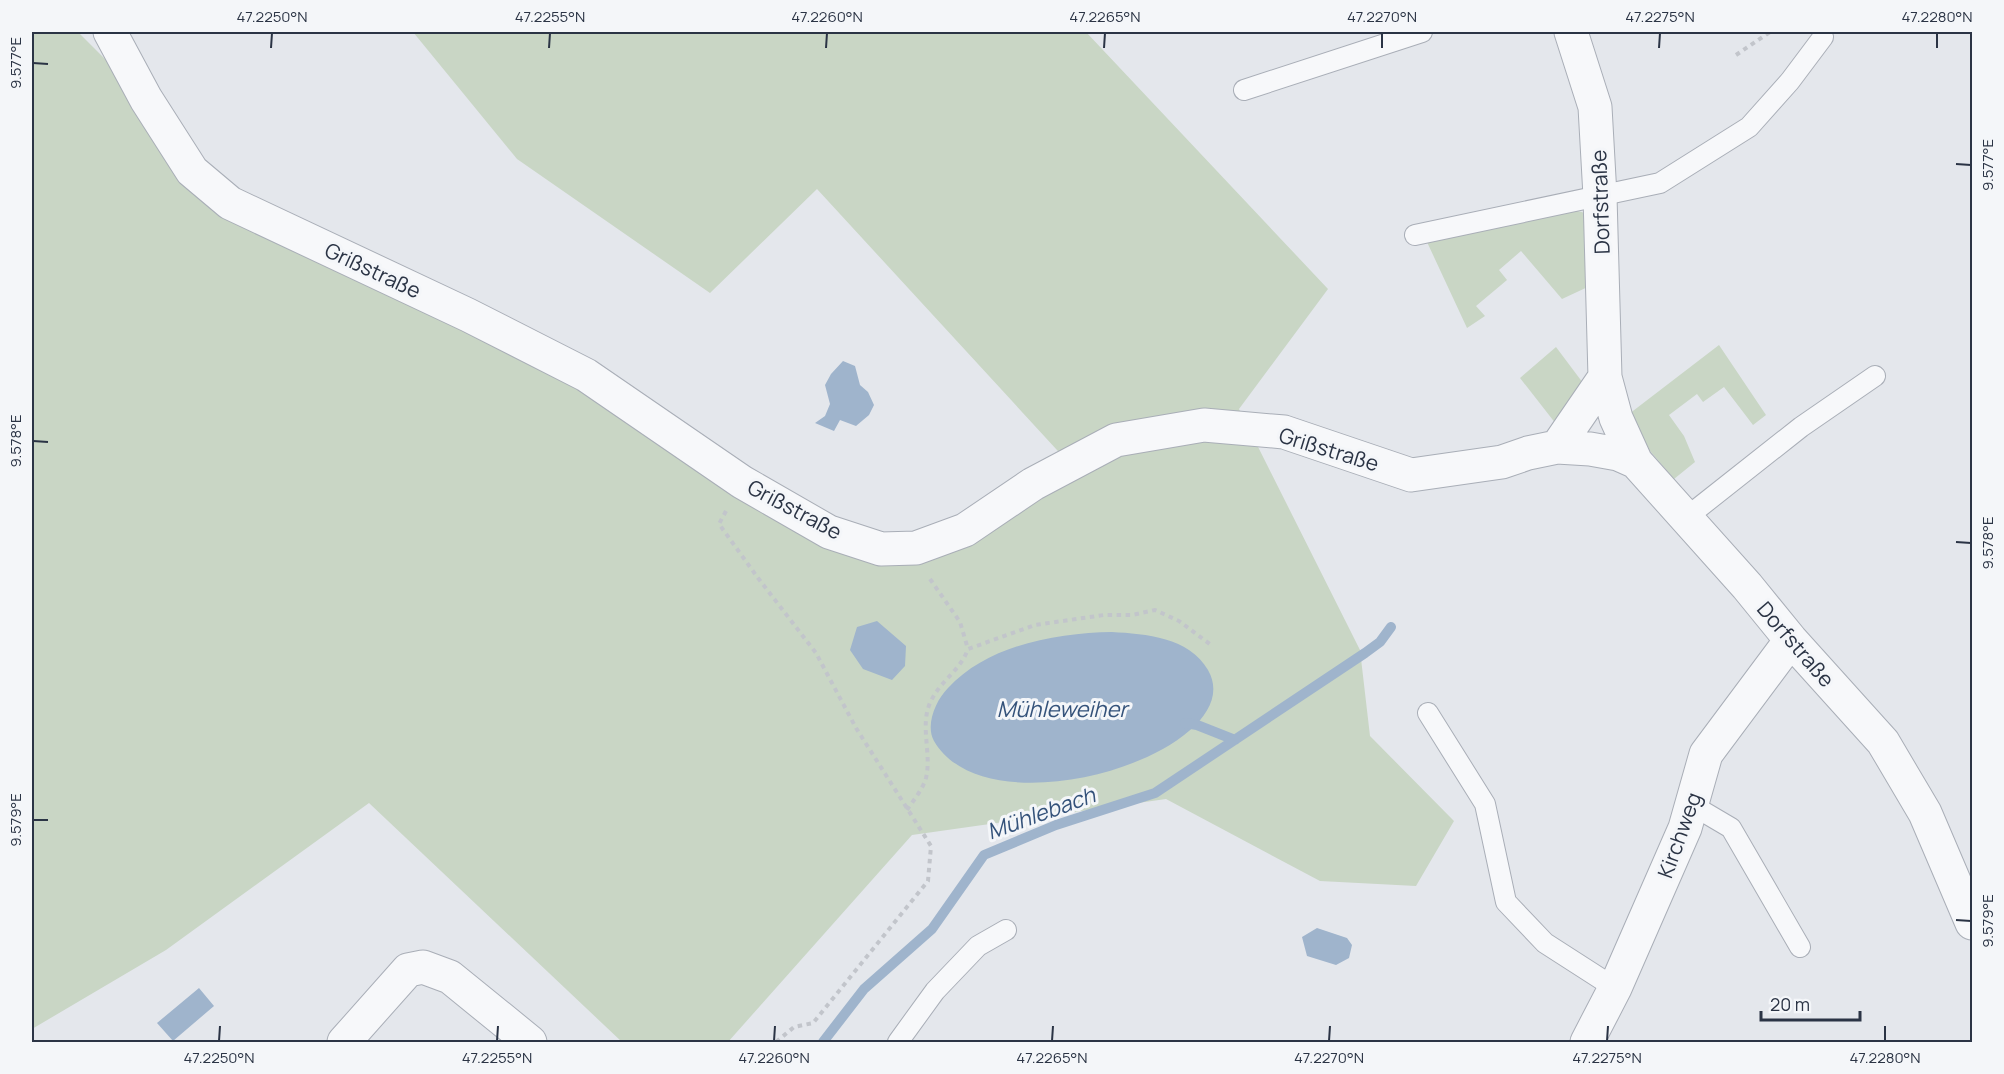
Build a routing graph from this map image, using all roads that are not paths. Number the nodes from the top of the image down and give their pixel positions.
1 (110, 32) edge
2 (1422, 32) edge
3 (1571, 32) edge
4 (1823, 37) dead end
5 (1244, 90) dead end
6 (1600, 196) junction
7 (1415, 235) dead end
8 (1875, 376) dead end
9 (1605, 377) junction
10 (1557, 447) junction
11 (1636, 462) junction
12 (1687, 517) junction
13 (1791, 640) junction
14 (1428, 713) dead end
15 (1692, 805) junction
16 (1966, 889) edge
17 (1972, 923) edge
18 (1006, 930) dead end
19 (1800, 947) dead end
20 (1615, 988) junction
21 (344, 1042) edge
22 (530, 1042) edge
23 (898, 1042) edge
24 (1587, 1042) edge

1 - 10 street, Grißstraße
2 - 5 lane
3 - 6 street, Dorfstraße
4 - 6 lane
6 - 7 lane
6 - 9 street, Dorfstraße
8 - 12 lane
9 - 10 street
9 - 11 street, Dorfstraße
10 - 11 street, Grißstraße
11 - 12 street, Dorfstraße
12 - 13 street, Dorfstraße
13 - 15 street, Kirchweg
13 - 16 street, Dorfstraße
14 - 20 lane
15 - 19 lane
15 - 20 street, Kirchweg
16 - 17 street, Dorfstraße
18 - 23 lane
20 - 24 street, Kirchweg
21 - 22 street

